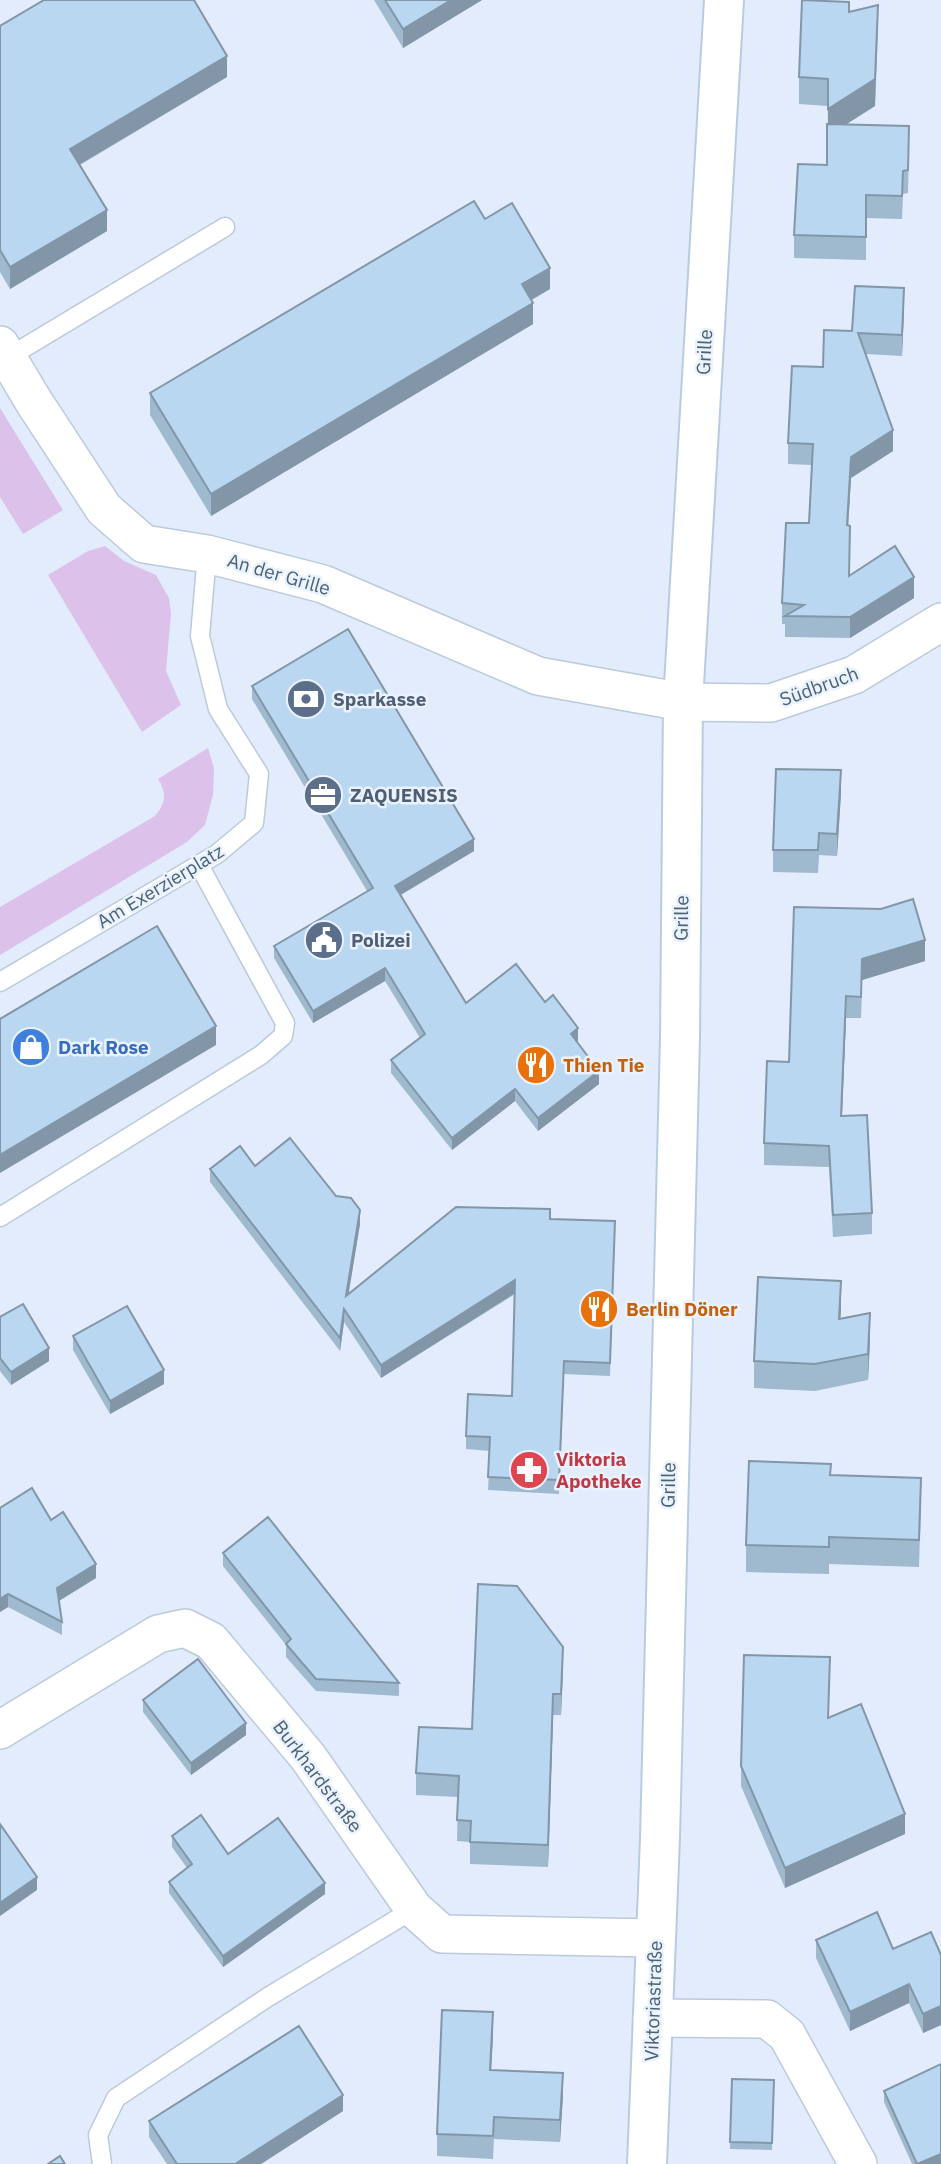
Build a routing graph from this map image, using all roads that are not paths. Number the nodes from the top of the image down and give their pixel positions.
1 (724, 0) edge
2 (225, 227) dead end
3 (4, 351) edge
4 (206, 554) junction
5 (941, 622) edge
6 (683, 702) junction
7 (199, 864) junction
8 (0, 982) edge
9 (0, 1217) edge
10 (0, 1730) edge
11 (660, 1838) joint
12 (414, 1909) junction
13 (655, 1938) junction
14 (652, 2018) junction
15 (102, 2164) edge
16 (647, 2164) edge
17 (858, 2164) edge

1 - 6 main road, Grille
2 - 3 lane
3 - 4 street, An der Grille
4 - 6 street, An der Grille
4 - 7 lane, Am Exerzierplatz
5 - 6 street, Südbruch
6 - 11 main road, Grille
7 - 8 lane, Am Exerzierplatz
7 - 9 lane
10 - 12 street, Burkhardstraße
11 - 13 main road, Viktoriastraße
12 - 13 street, Burkhardstraße
12 - 15 lane
13 - 14 main road, Viktoriastraße
14 - 16 main road, Viktoriastraße
14 - 17 street

